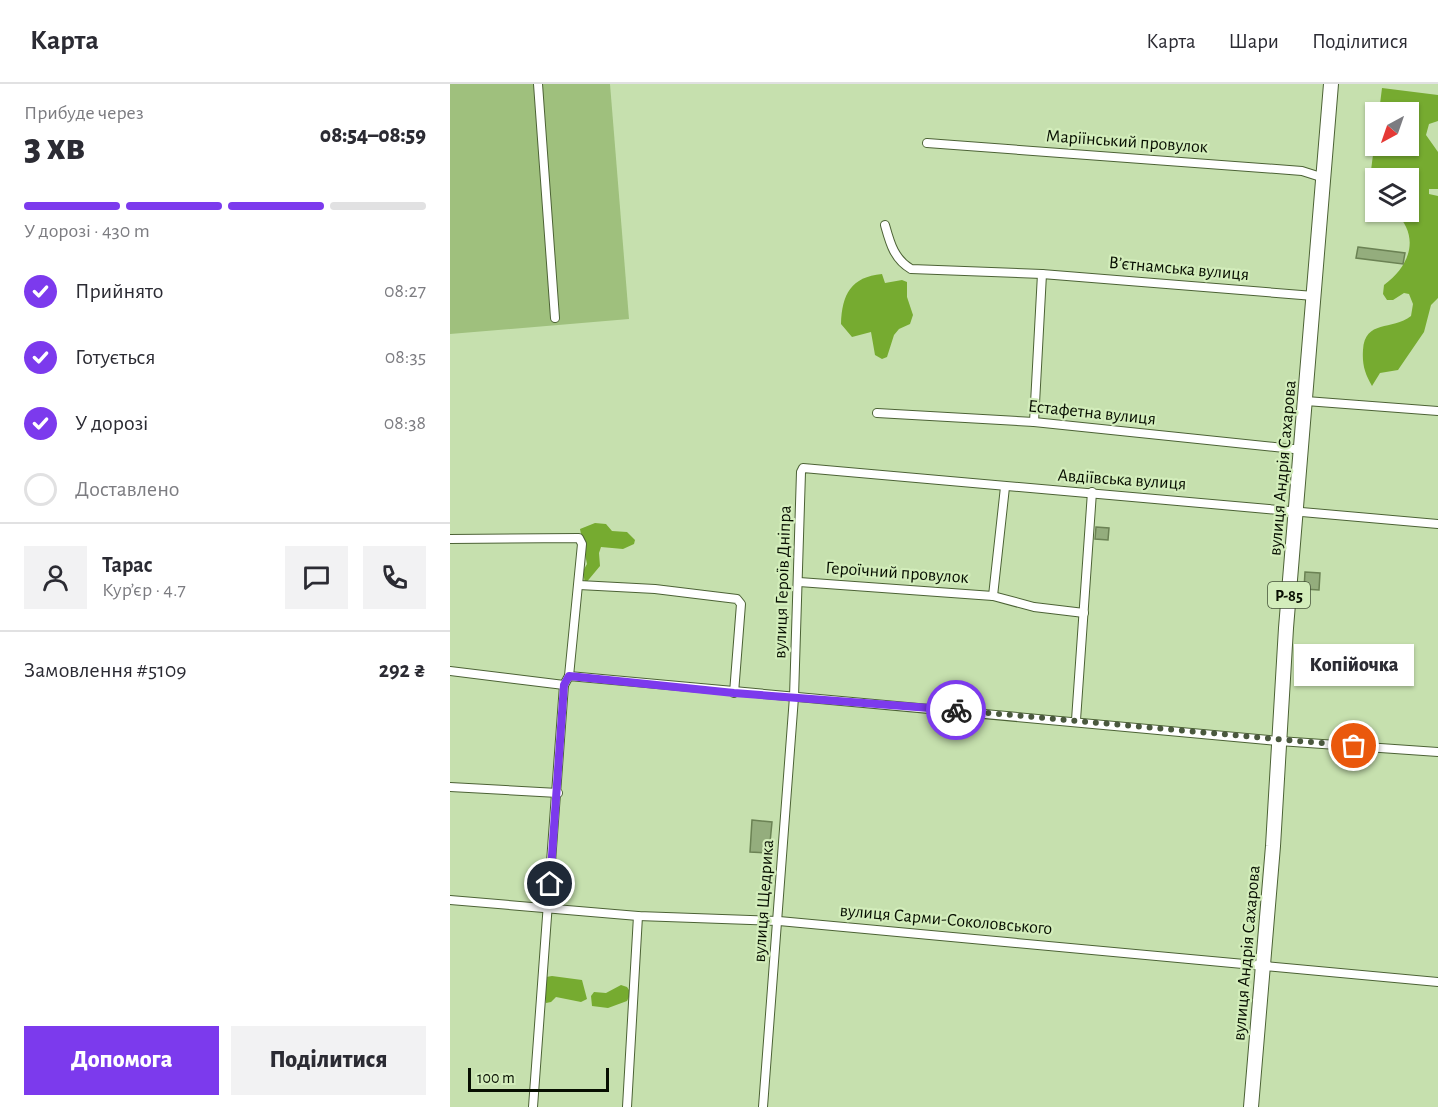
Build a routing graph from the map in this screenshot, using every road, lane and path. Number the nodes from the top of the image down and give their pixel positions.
1 (538, 84) edge
2 (1331, 84) edge
3 (927, 143) dead end
4 (1324, 178) junction
5 (885, 225) dead end
6 (1042, 274) junction
7 (1314, 296) junction
8 (555, 318) dead end
9 (1306, 401) junction
10 (1438, 411) edge
11 (878, 413) dead end
12 (1034, 422) junction
13 (1303, 450) junction
14 (804, 468) joint
15 (1005, 488) junction
16 (1092, 492) junction
17 (1296, 511) junction
18 (1438, 524) edge
19 (450, 538) edge
20 (799, 582) junction
21 (579, 585) junction
22 (993, 596) junction
23 (1084, 613) junction
24 (450, 670) edge
25 (569, 676) junction
26 (564, 685) junction
27 (734, 693) junction
28 (794, 697) junction
29 (1076, 720) junction
30 (1279, 741) junction
31 (1438, 752) edge
32 (450, 787) edge
33 (558, 793) junction
34 (450, 900) edge
35 (549, 907) junction
36 (638, 916) junction
37 (779, 921) junction
38 (1264, 964) junction
39 (1438, 981) edge
40 (533, 1107) edge
41 (627, 1107) edge
42 (763, 1107) edge
43 (1251, 1107) edge

1 - 8 street
2 - 4 main road, вулиця Андрія Сахарова / Р-85
3 - 4 street, Маріїнський провулок
4 - 7 main road, вулиця Андрія Сахарова / Р-85
5 - 6 street, Вʼєтнамська вулиця
6 - 7 street, Вʼєтнамська вулиця
6 - 12 street
7 - 9 main road, вулиця Андрія Сахарова / Р-85
9 - 10 street
9 - 13 main road, вулиця Андрія Сахарова / Р-85
11 - 12 street, Естафетна вулиця
12 - 13 street, Естафетна вулиця
13 - 17 main road, вулиця Андрія Сахарова / Р-85
14 - 15 street, Авдіївська вулиця
14 - 20 street, вулиця Героїв Дніпра
15 - 16 street, Авдіївська вулиця
15 - 22 street
16 - 17 street, Авдіївська вулиця
16 - 23 street
17 - 18 street, Авдіївська вулиця
17 - 30 main road, вулиця Андрія Сахарова / Р-85
19 - 21 street
20 - 22 street, Героїчний провулок
20 - 28 street, вулиця Героїв Дніпра
21 - 25 street
21 - 27 street
22 - 23 street, Героїчний провулок
23 - 29 street
24 - 26 street
25 - 26 street
25 - 27 street
26 - 33 street
27 - 28 street
28 - 29 street
28 - 37 street, вулиця Щедрика
29 - 30 street
30 - 31 street
30 - 38 main road, вулиця Андрія Сахарова / Р-85
32 - 33 street
33 - 35 street
34 - 35 street, вулиця Сарми-Соколовського
35 - 36 street, вулиця Сарми-Соколовського
35 - 40 street
36 - 37 street, вулиця Сарми-Соколовського
36 - 41 street
37 - 38 street, вулиця Сарми-Соколовського
37 - 42 street, вулиця Щедрика
38 - 39 street, вулиця Сарми-Соколовського
38 - 43 main road, вулиця Андрія Сахарова / Р-85

